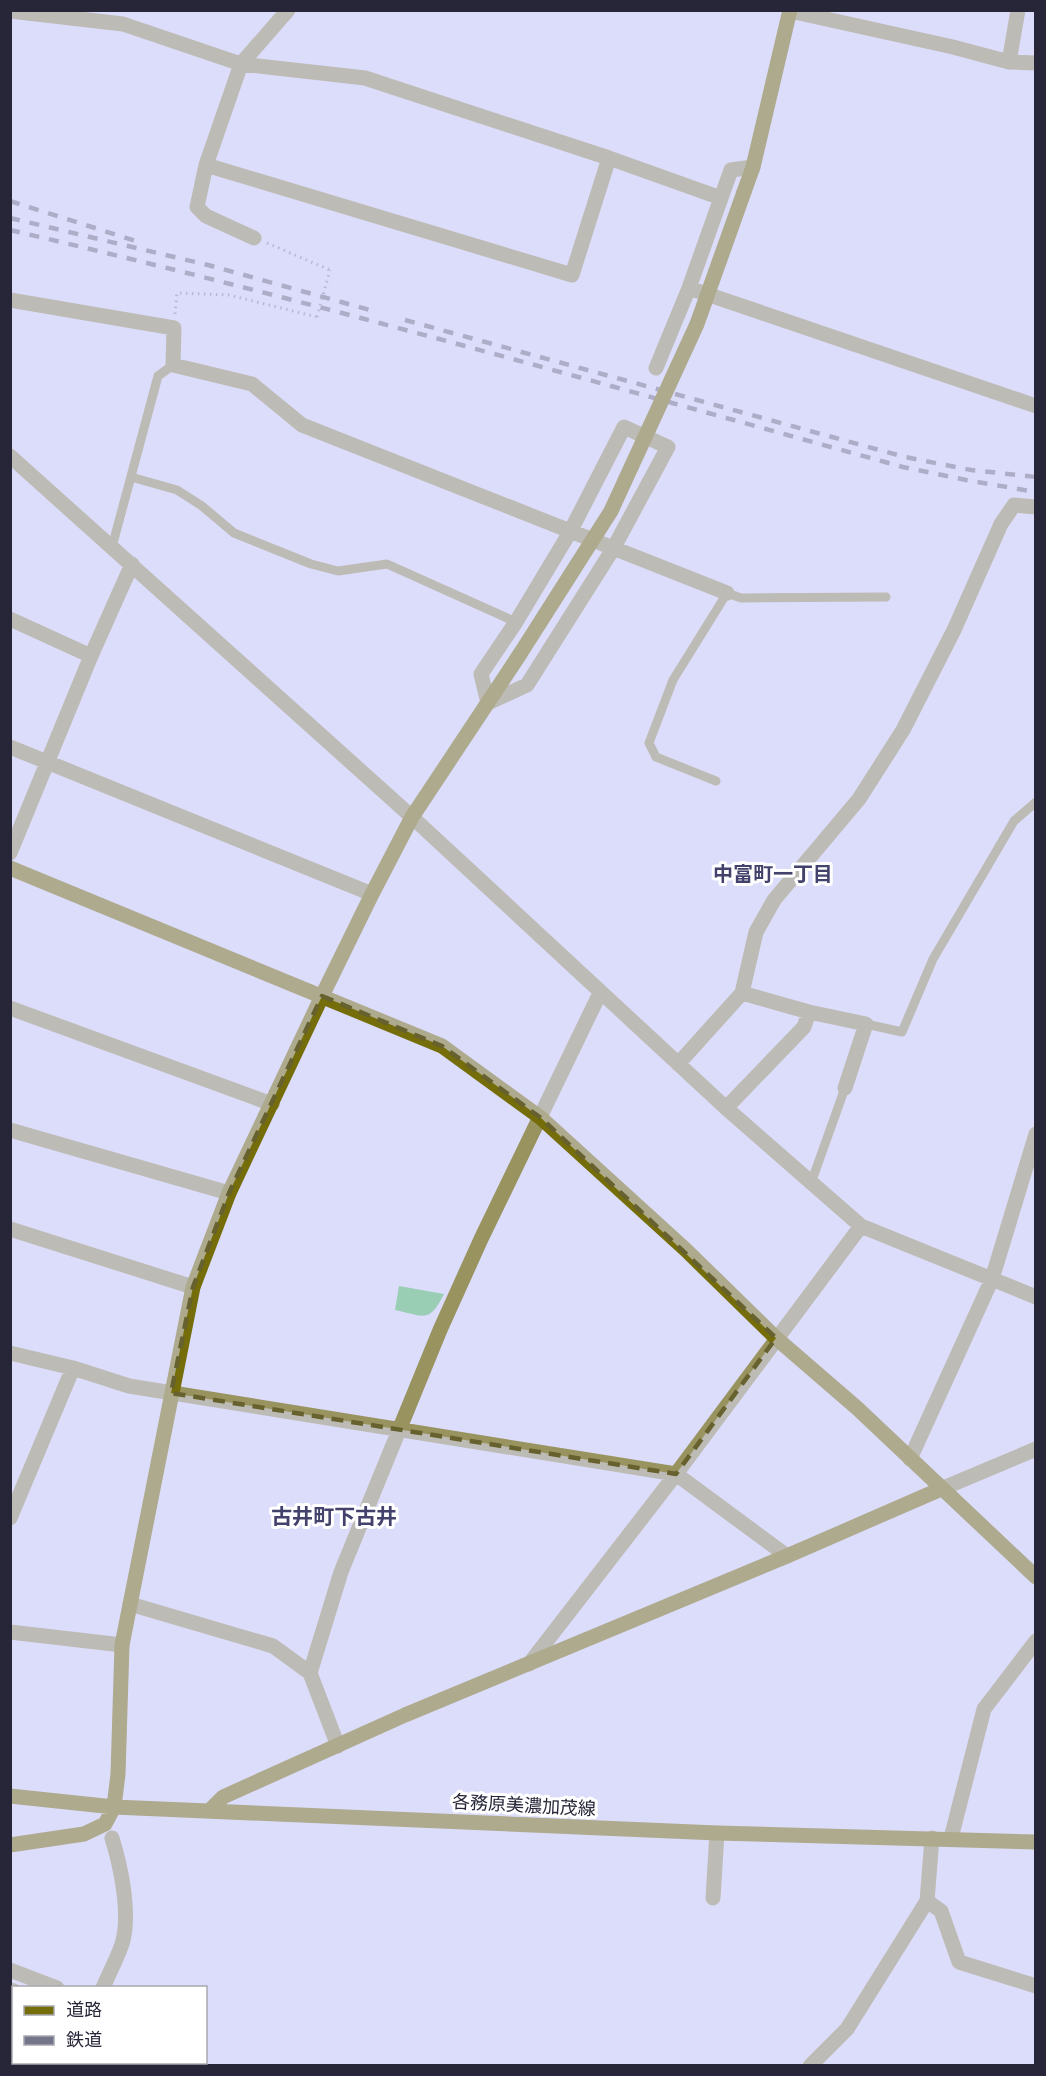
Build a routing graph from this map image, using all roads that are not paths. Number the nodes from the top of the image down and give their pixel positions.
1 (288, 10) edge
2 (1018, 10) edge
3 (10, 11) edge
4 (790, 11) edge
5 (122, 17) edge
6 (1009, 62) junction
7 (1035, 63) edge
8 (241, 64) junction
9 (609, 158) junction
10 (206, 165) junction
11 (753, 167) junction
12 (721, 198) junction
13 (254, 238) road end
14 (689, 288) junction
15 (10, 300) edge
16 (173, 366) junction
17 (656, 368) dead end
18 (1035, 406) edge
19 (10, 456) edge
20 (131, 477) junction
21 (1035, 507) edge
22 (570, 532) junction
23 (112, 547) junction
24 (613, 549) junction
25 (132, 564) junction
26 (727, 593) junction
27 (886, 597) dead end
28 (10, 619) edge
29 (516, 622) junction
30 (91, 656) junction
31 (488, 703) junction
32 (10, 747) edge
33 (48, 762) junction
34 (716, 781) dead end
35 (1035, 802) edge
36 (412, 817) junction
37 (10, 853) edge
38 (10, 868) edge
39 (372, 894) junction
40 (600, 993) junction
41 (742, 993) junction
42 (322, 996) junction
43 (10, 1008) edge
44 (809, 1012) junction
45 (866, 1024) junction
46 (678, 1064) junction
47 (845, 1088) joint
48 (272, 1104) junction
49 (726, 1108) junction
50 (541, 1118) junction
51 (10, 1130) edge
52 (1035, 1134) edge
53 (811, 1183) junction
54 (229, 1193) junction
55 (861, 1227) junction
56 (10, 1229) edge
57 (992, 1279) junction
58 (193, 1287) junction
59 (1035, 1297) edge
60 (777, 1338) junction
61 (10, 1353) edge
62 (73, 1368) junction
63 (171, 1393) junction
64 (398, 1430) junction
65 (1035, 1449) edge
66 (910, 1459) junction
67 (676, 1474) junction
68 (941, 1489) junction
69 (10, 1518) edge
70 (788, 1556) junction
71 (1035, 1577) edge
72 (130, 1604) junction
73 (10, 1632) edge
74 (1035, 1641) edge
75 (122, 1645) junction
76 (529, 1664) junction
77 (310, 1674) junction
78 (338, 1746) junction
79 (10, 1796) edge
80 (114, 1807) junction
81 (210, 1810) junction
82 (717, 1833) junction
83 (112, 1838) dead end
84 (932, 1838) junction
85 (951, 1838) junction
86 (1035, 1842) edge
87 (10, 1845) edge
88 (713, 1898) dead end
89 (927, 1901) junction
90 (10, 1971) edge
91 (51, 1986) edge
92 (104, 1986) edge
93 (1035, 1986) edge
94 (810, 2066) edge

1 - 8 street
2 - 6 street
3 - 5 street
4 - 6 street
4 - 11 street
5 - 8 street
6 - 7 street
8 - 9 street
8 - 10 street
9 - 10 street
9 - 12 street
10 - 13 street
11 - 12 street
11 - 31 street, bridge
12 - 14 street
14 - 17 street
14 - 18 street
15 - 16 street
16 - 20 lane
16 - 22 street
19 - 23 street
20 - 23 lane
20 - 29 lane
21 - 41 street
22 - 24 street
22 - 24 street
22 - 29 street
23 - 25 street
24 - 26 street
24 - 31 street
25 - 30 street
25 - 36 street
26 - 27 lane
26 - 34 lane
28 - 30 street
29 - 31 street
30 - 33 street
31 - 36 street
32 - 33 street
33 - 37 street
33 - 39 street
35 - 45 lane
36 - 39 street
36 - 40 street
38 - 42 street
39 - 42 street
40 - 46 street
40 - 50 street
41 - 44 street
41 - 46 street
42 - 48 street
42 - 50 street
43 - 48 street
44 - 45 street
44 - 49 street
45 - 47 street
46 - 49 street
47 - 53 lane
48 - 54 street
49 - 53 street
50 - 60 street
50 - 64 street
51 - 54 street
52 - 57 street
53 - 55 street
54 - 58 street
55 - 57 street
55 - 60 street
56 - 58 street
57 - 59 street
57 - 66 street
58 - 63 street
60 - 66 street
60 - 67 street
61 - 62 street
62 - 63 street
62 - 69 street
63 - 64 street
63 - 72 street
64 - 67 street
64 - 77 street
65 - 68 street
66 - 68 street
67 - 70 street
67 - 76 street
68 - 70 street
68 - 71 street
70 - 76 street
72 - 75 street
72 - 77 street
73 - 75 street
74 - 85 street
75 - 80 street
76 - 78 street
77 - 78 street
78 - 81 street
79 - 80 street, 各務原美濃加茂線
80 - 81 street, 各務原美濃加茂線
80 - 87 street
81 - 82 street, 各務原美濃加茂線
82 - 84 street, 各務原美濃加茂線
82 - 88 street
83 - 92 street
84 - 85 street, 各務原美濃加茂線
84 - 89 street
85 - 86 street, 各務原美濃加茂線
89 - 93 street
89 - 94 street
90 - 91 street

